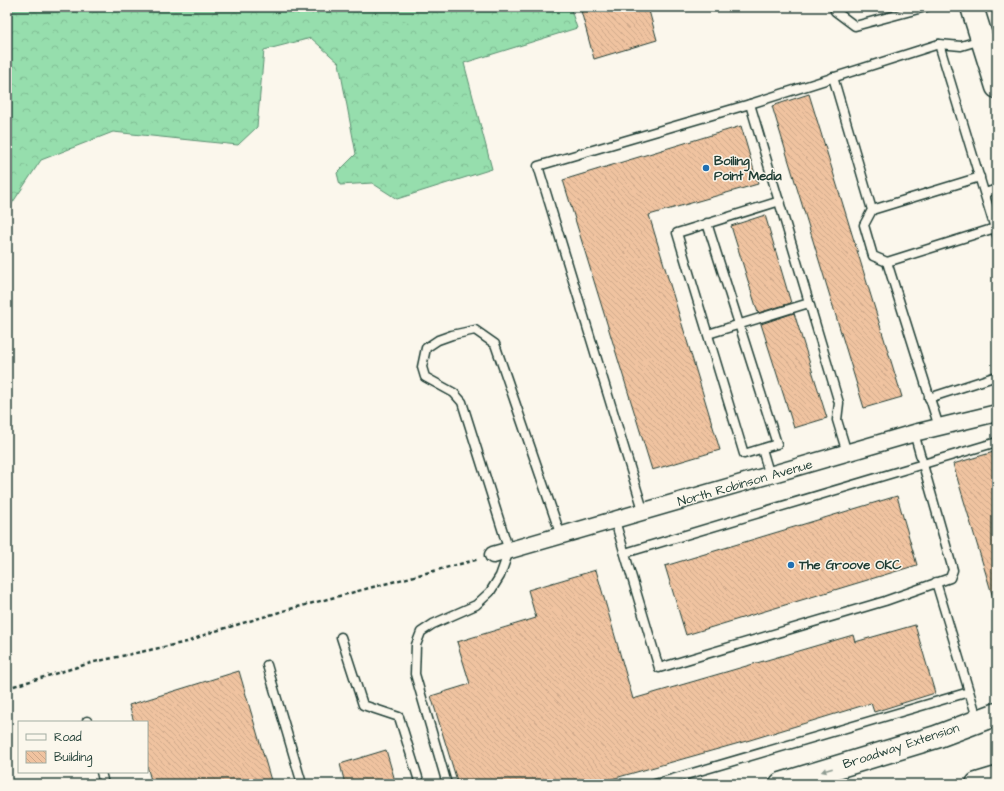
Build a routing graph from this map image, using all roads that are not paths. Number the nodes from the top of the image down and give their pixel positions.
1 (834, 7) edge
2 (926, 7) edge
3 (972, 7) edge
4 (983, 40) junction
5 (939, 44) junction
6 (833, 77) junction
7 (997, 86) edge
8 (750, 104) junction
9 (980, 177) junction
10 (997, 189) edge
11 (984, 193) junction
12 (780, 201) junction
13 (872, 210) junction
14 (994, 216) edge
15 (707, 224) junction
16 (996, 232) edge
17 (888, 262) junction
18 (809, 303) junction
19 (739, 324) junction
20 (708, 334) junction
21 (997, 376) edge
22 (930, 398) junction
23 (997, 412) edge
24 (938, 427) junction
25 (914, 433) junction
26 (997, 442) edge
27 (762, 449) junction
28 (847, 453) junction
29 (923, 464) junction
30 (770, 476) junction
31 (644, 513) junction
32 (615, 521) junction
33 (561, 536) junction
34 (509, 551) junction
35 (624, 553) junction
36 (493, 555) road end
37 (936, 582) junction
38 (341, 637) dead end
39 (267, 665) dead end
40 (969, 692) junction
41 (987, 718) edge
42 (101, 773) edge
43 (997, 778) edge
44 (104, 784) edge
45 (302, 784) edge
46 (420, 784) edge
47 (447, 784) edge
48 (656, 784) edge
49 (781, 784) edge
50 (977, 784) edge

1 - 2 lane
3 - 4 main road
4 - 5 lane
4 - 7 main road
5 - 6 lane
5 - 9 lane
6 - 8 lane
6 - 13 lane
8 - 12 lane
8 - 31 lane
9 - 11 lane
9 - 13 lane
10 - 11 lane
11 - 14 lane
12 - 15 lane
12 - 18 lane
13 - 17 lane
14 - 16 lane
15 - 19 lane
15 - 20 lane
16 - 17 lane
17 - 22 lane
18 - 19 lane
18 - 28 lane
19 - 20 lane
19 - 27 lane
20 - 27 lane
21 - 22 lane
22 - 24 lane
23 - 24 street, North Robinson Avenue
24 - 25 street, North Robinson Avenue
25 - 28 street, North Robinson Avenue
25 - 29 lane
26 - 29 lane
27 - 30 lane
28 - 30 street, North Robinson Avenue
29 - 35 lane
29 - 37 lane
30 - 31 street, North Robinson Avenue
31 - 32 street, North Robinson Avenue
32 - 33 street, North Robinson Avenue
32 - 35 lane
33 - 34 street, North Robinson Avenue
33 - 34 lane
34 - 36 street, North Robinson Avenue
34 - 47 lane
35 - 37 lane
37 - 40 lane
38 - 46 lane
39 - 45 lane
40 - 41 lane
40 - 48 lane
41 -> 49 main road, Broadway Extension
42 - 44 lane
43 - 50 main road

